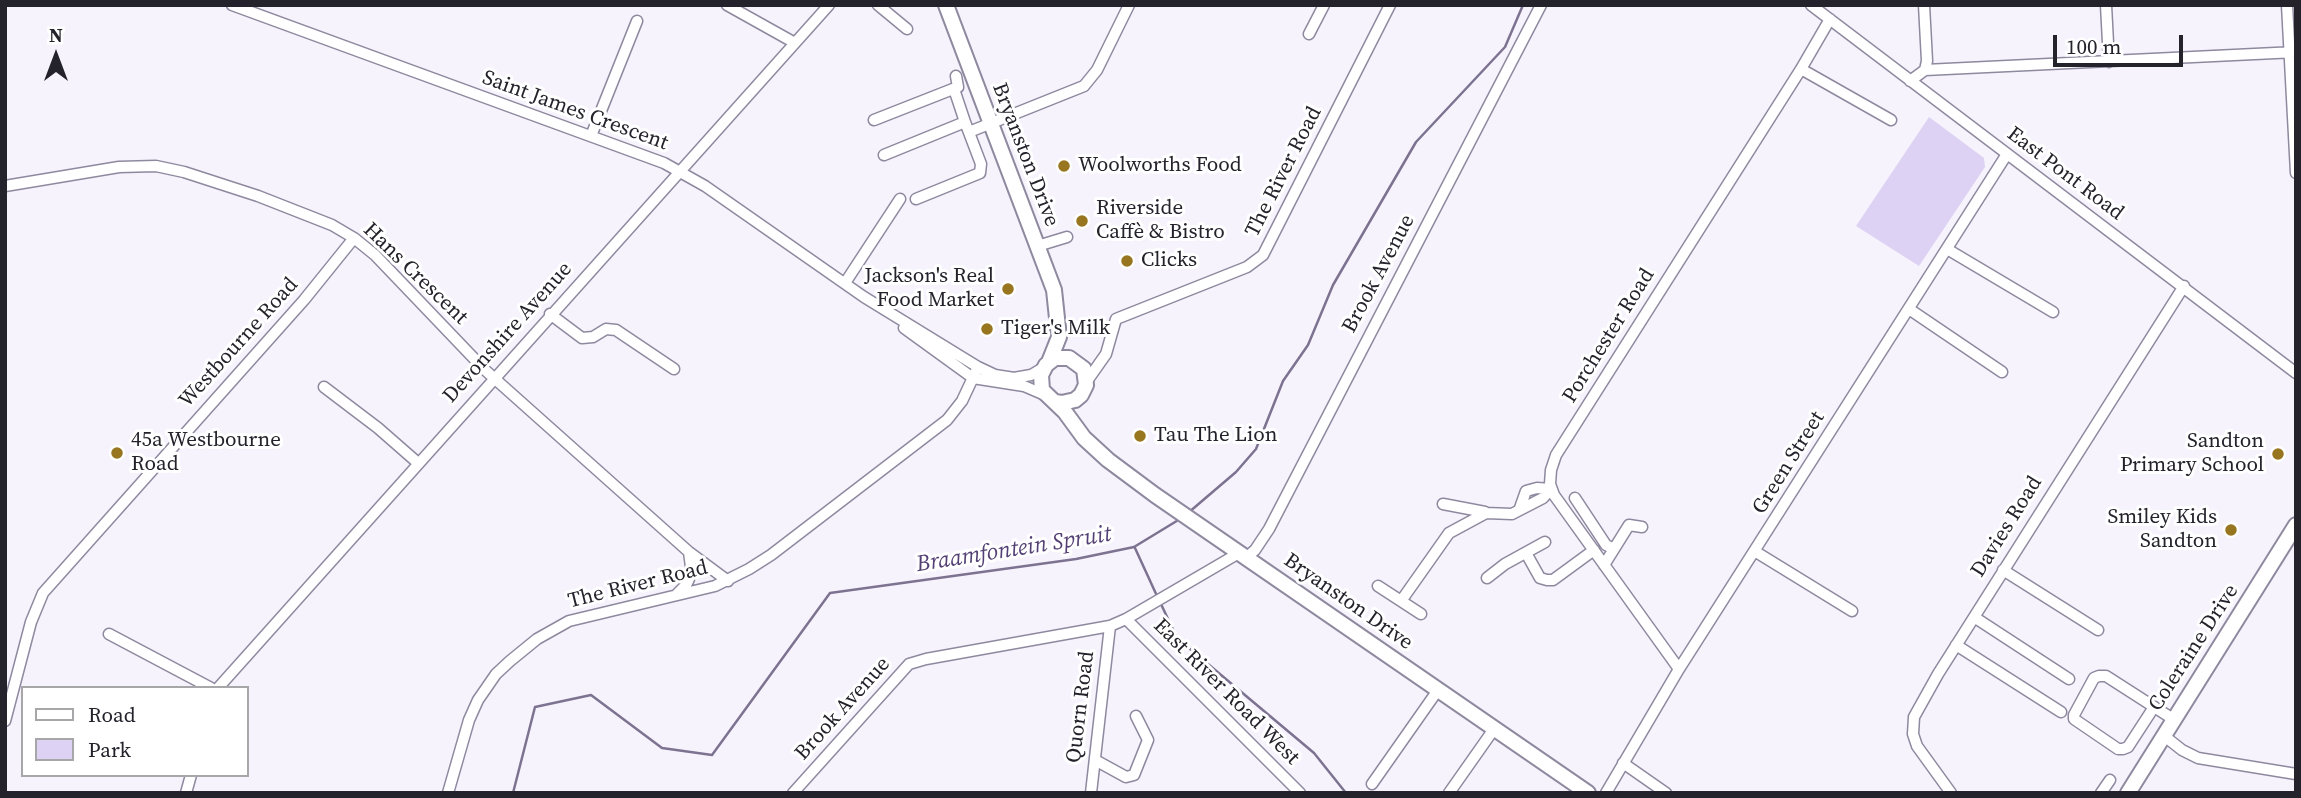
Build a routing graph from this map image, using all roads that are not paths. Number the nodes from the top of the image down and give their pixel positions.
1 (232, 5) edge
2 (727, 5) edge
3 (829, 5) edge
4 (878, 5) edge
5 (946, 5) edge
6 (953, 5) edge
7 (1129, 5) edge
8 (1324, 5) edge
9 (1390, 5) edge
10 (1541, 5) edge
11 (1811, 5) edge
12 (1924, 5) edge
13 (2106, 5) edge
14 (2287, 5) edge
15 (1830, 19) junction
16 (637, 21) dead end
17 (907, 29) dead end
18 (1309, 34) dead end
19 (795, 43) junction
20 (2293, 52) edge
21 (2109, 62) junction
22 (1801, 69) junction
23 (1925, 70) junction
24 (956, 76) dead end
25 (1910, 81) junction
26 (954, 89) junction
27 (874, 120) dead end
28 (1891, 120) dead end
29 (995, 122) junction
30 (967, 127) junction
31 (591, 136) junction
32 (2295, 149) edge
33 (2007, 154) junction
34 (884, 155) dead end
35 (680, 171) junction
36 (2296, 173) edge
37 (5, 186) edge
38 (900, 199) dead end
39 (916, 199) dead end
40 (1067, 237) dead end
41 (354, 239) junction
42 (1044, 244) junction
43 (1947, 249) junction
44 (845, 283) junction
45 (2184, 286) junction
46 (878, 304) junction
47 (1909, 309) junction
48 (2053, 312) dead end
49 (550, 314) junction
50 (1106, 354) junction
51 (1078, 362) junction
52 (1046, 365) junction
53 (978, 367) junction
54 (674, 369) dead end
55 (2002, 372) dead end
56 (2296, 373) edge
57 (973, 377) junction
58 (494, 378) junction
59 (1086, 385) junction
60 (324, 387) dead end
61 (1050, 399) junction
62 (1088, 442) junction
63 (418, 463) junction
64 (1551, 489) junction
65 (1575, 498) dead end
66 (1443, 504) dead end
67 (1486, 513) junction
68 (2296, 525) edge
69 (1642, 527) dead end
70 (1545, 542) dead end
71 (1614, 549) junction
72 (1594, 550) junction
73 (689, 552) junction
74 (1756, 552) junction
75 (1526, 553) junction
76 (1243, 555) junction
77 (1604, 565) junction
78 (2003, 570) junction
79 (1488, 578) dead end
80 (728, 581) junction
81 (1378, 586) dead end
82 (670, 598) junction
83 (1401, 601) junction
84 (1852, 611) dead end
85 (1421, 614) dead end
86 (1974, 617) junction
87 (1125, 619) junction
88 (1110, 626) junction
89 (2098, 630) dead end
90 (109, 634) dead end
91 (1956, 645) junction
92 (1679, 669) junction
93 (2069, 679) dead end
94 (207, 686) edge
95 (220, 686) edge
96 (1438, 690) junction
97 (2154, 707) junction
98 (2061, 712) dead end
99 (1136, 716) dead end
100 (2174, 719) junction
101 (5, 721) edge
102 (1494, 729) junction
103 (2163, 735) junction
104 (1095, 760) junction
105 (1623, 763) junction
106 (2296, 774) edge
107 (2110, 779) dead end
108 (1372, 784) dead end
109 (448, 793) edge
110 (793, 793) edge
111 (1091, 793) edge
112 (1300, 793) edge
113 (1449, 793) edge
114 (1588, 793) edge
115 (1606, 793) edge
116 (1666, 793) edge
117 (1951, 793) edge
118 (2101, 793) edge
119 (2128, 793) edge

1 - 31 street, Saint James Crescent
2 - 19 street
3 - 19 street, Devonshire Avenue
4 - 17 street
5 - 29 main road, Bryanston Drive
6 - 29 main road, Bryanston Drive
7 - 29 street
8 - 18 street
9 - 50 street, The River Road
10 - 76 street, Brook Avenue
11 - 15 street, East Pont Road
12 - 23 street
13 - 21 street
14 - 20 street
15 - 22 street, Porchester Road
15 - 25 street, East Pont Road
16 - 31 street
19 - 35 street, Devonshire Avenue
20 - 21 street
20 - 32 street
21 - 23 street
22 - 28 street
22 - 64 street, Porchester Road
23 - 25 street
24 - 26 street
25 - 33 street, East Pont Road
26 - 27 street
26 - 30 street
29 - 30 street
29 - 42 main road, Bryanston Drive
29 - 52 main road, Bryanston Drive
30 - 34 street
30 - 39 street
31 - 35 street, Saint James Crescent
32 - 36 street
33 - 43 street, Green Street
33 - 45 street, East Pont Road
35 - 44 street, Saint James Crescent
35 - 49 street, Devonshire Avenue
37 - 41 street, Hans Crescent
38 - 44 street
40 - 42 street
41 - 58 street, Hans Crescent
41 - 101 street, Westbourne Road
42 - 51 main road, Bryanston Drive
43 - 47 street, Green Street
43 - 48 street
44 - 46 street, Saint James Crescent
45 - 56 street, East Pont Road
45 - 78 street, Davies Road
46 - 53 street, Saint James Crescent
46 - 57 street, Saint James Crescent
47 - 55 street
47 - 74 street, Green Street
49 - 54 street
49 - 58 street, Devonshire Avenue
50 - 51 street
50 - 59 street, The River Road
51 - 52 main road
51 - 59 main road
52 - 53 street, Saint James Crescent
52 - 61 main road
53 - 57 street, The River Road
57 - 61 street, Saint James Crescent
57 - 80 street, The River Road
58 - 63 street, Devonshire Avenue
58 - 73 street, Hans Crescent
59 - 61 main road
59 - 62 main road
60 - 63 street
61 - 62 main road, Bryanston Drive
62 - 76 main road, Bryanston Drive
63 - 95 street, Devonshire Avenue
64 - 67 street
64 - 72 street
65 - 71 street
66 - 67 street
67 - 83 street
68 - 100 main road, Coleraine Drive
69 - 71 street
70 - 75 street
71 - 77 street
72 - 75 street
72 - 77 street
73 - 80 street, Hans Crescent
73 - 82 street
74 - 84 street
74 - 92 street, Green Street
75 - 79 street
76 - 87 street, Brook Avenue
76 - 96 main road, Bryanston Drive
77 - 92 street
78 - 86 street, Davies Road
78 - 89 street
80 - 82 street, The River Road
81 - 83 street
82 - 109 street, The River Road
83 - 85 street
86 - 91 street, Davies Road
86 - 93 street
87 - 88 street, Brook Avenue
87 - 112 street, East River Road West
88 - 104 street, Quorn Road
88 - 110 street, Brook Avenue
90 - 94 street
91 - 98 street
91 - 117 street, Davies Road
92 - 105 street, Green Street
96 - 102 main road, Bryanston Drive
96 - 108 street
97 - 97 street
97 - 100 street
99 - 104 street
100 - 103 main road, Coleraine Drive
102 - 113 street
102 - 114 main road, Bryanston Drive
103 - 106 street
103 - 119 main road, Coleraine Drive
104 - 111 street, Quorn Road
105 - 115 street, Green Street
105 - 116 street
107 - 118 street

